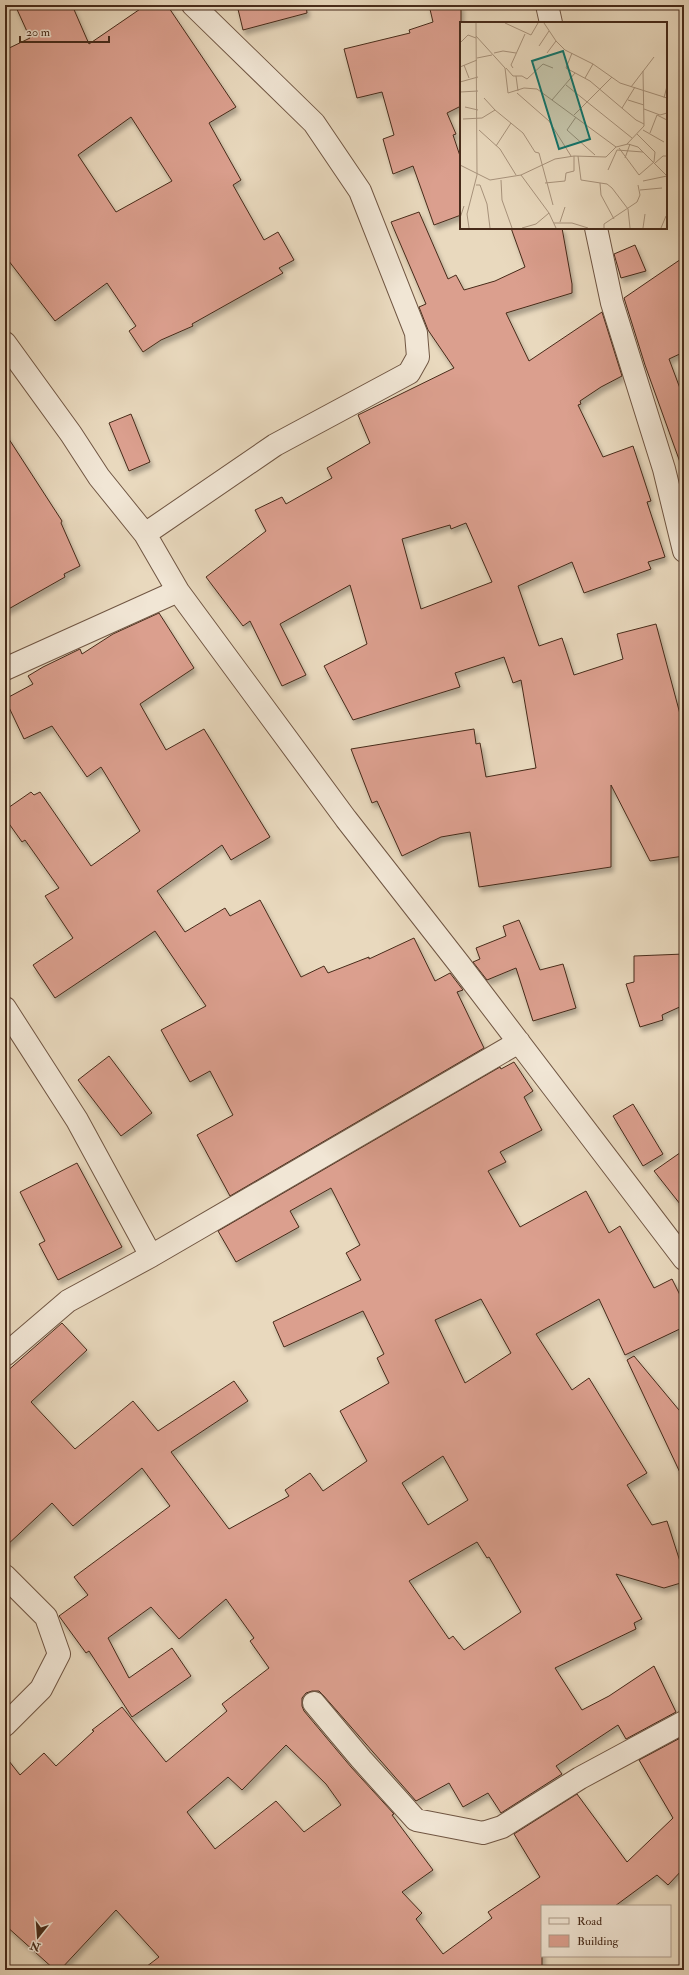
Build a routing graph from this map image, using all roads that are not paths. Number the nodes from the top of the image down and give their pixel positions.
1 (193, 5) edge
2 (547, 5) edge
3 (551, 22) edge
4 (596, 229) edge
5 (5, 343) edge
6 (145, 534) junction
7 (684, 550) edge
8 (178, 591) junction
9 (5, 669) edge
10 (5, 1008) edge
11 (519, 1042) junction
12 (151, 1256) junction
13 (684, 1259) edge
14 (5, 1355) edge
15 (5, 1576) edge
16 (314, 1703) dead end
17 (684, 1722) edge
18 (5, 1725) edge

1 - 6 street
2 - 3 street
4 - 7 street
5 - 6 street
6 - 8 street
8 - 9 street
8 - 11 street
10 - 12 street
11 - 12 street
11 - 13 street
12 - 14 street
15 - 18 street
16 - 17 street

